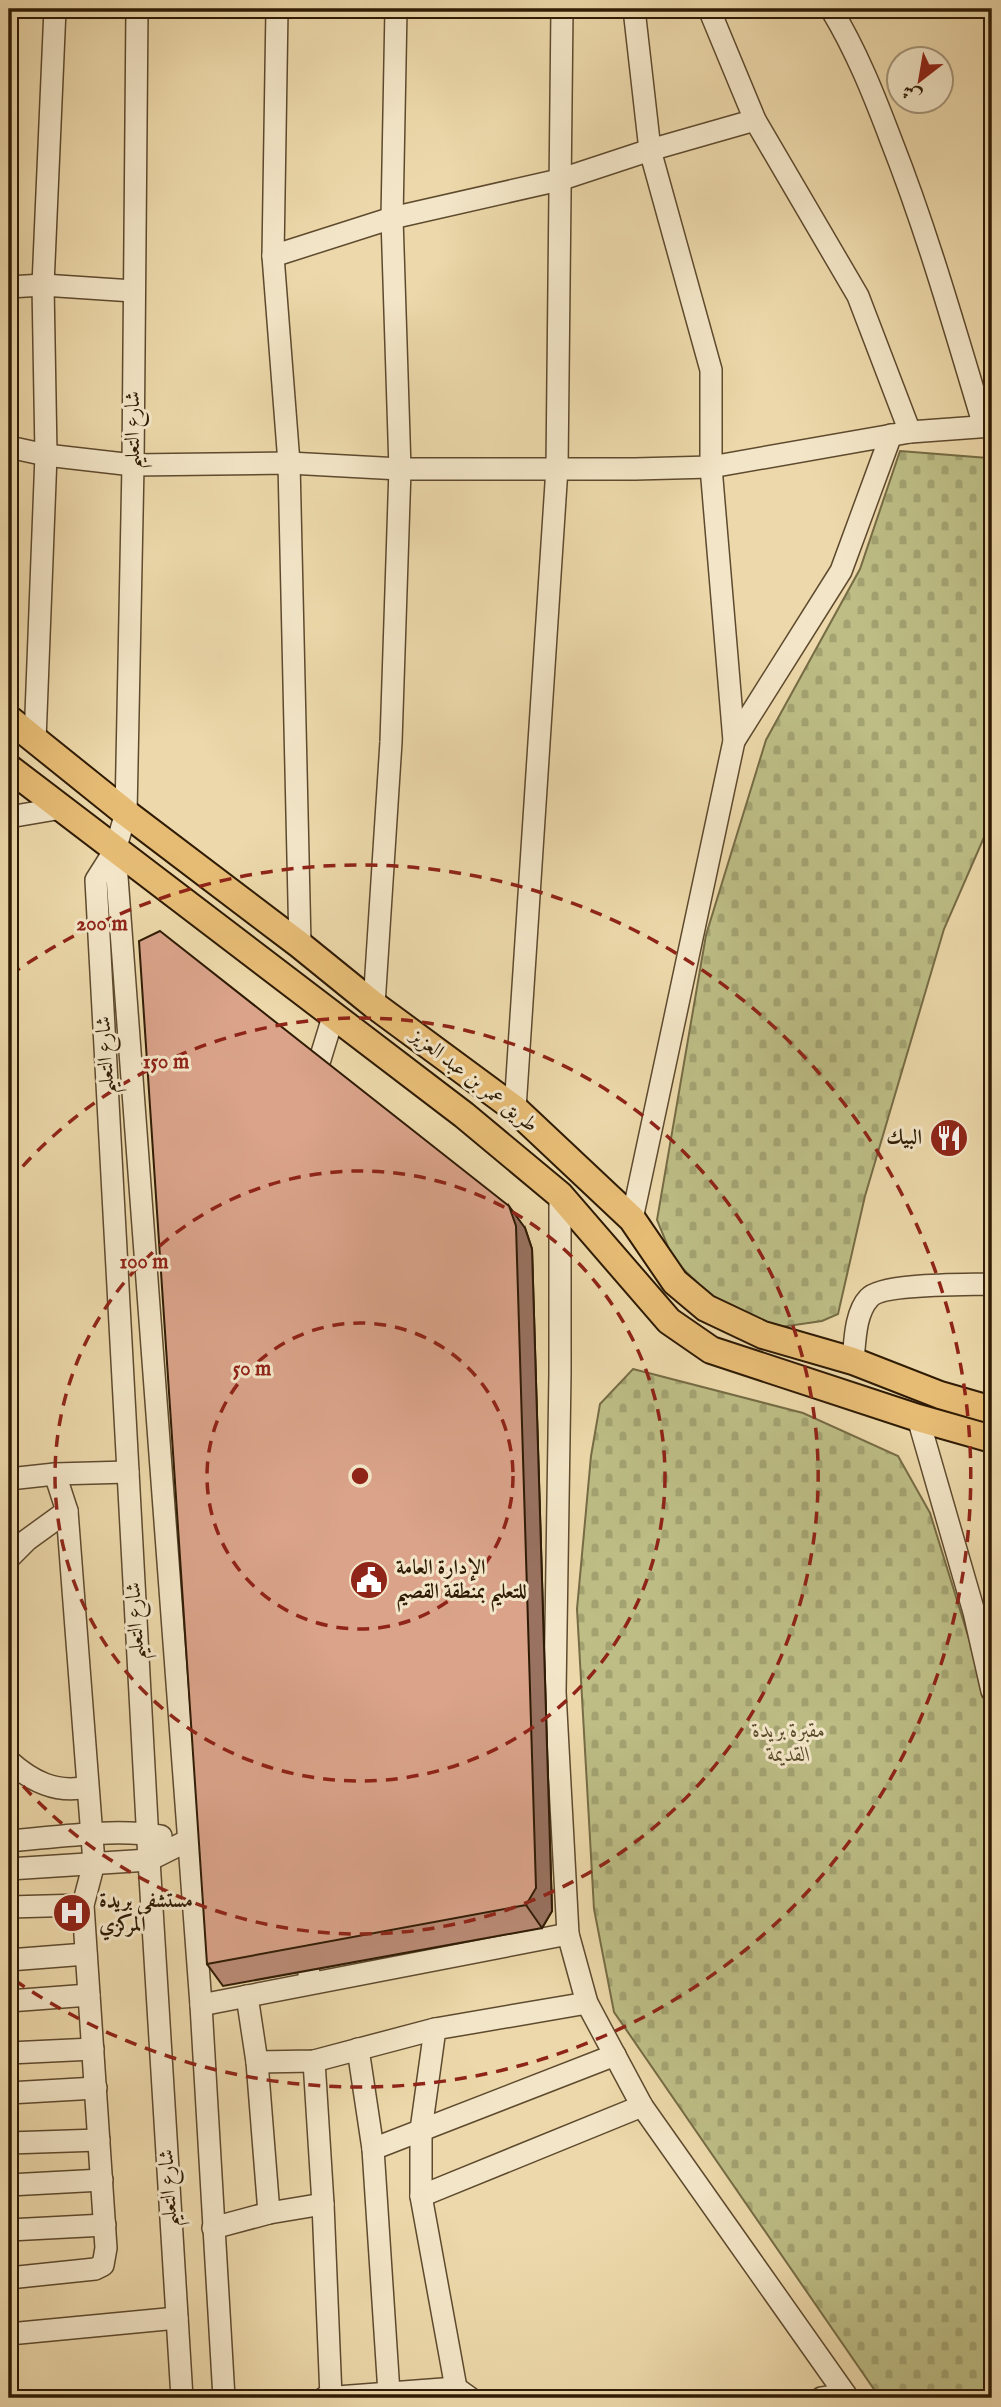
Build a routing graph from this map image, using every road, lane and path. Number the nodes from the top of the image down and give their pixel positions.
1 (55, 9) edge
2 (137, 9) edge
3 (277, 9) edge
4 (396, 9) edge
5 (562, 9) edge
6 (634, 9) edge
7 (709, 9) edge
8 (831, 9) edge
9 (755, 120) junction
10 (650, 150) junction
11 (559, 180) junction
12 (391, 218) junction
13 (273, 256) junction
14 (43, 285) junction
15 (9, 286) edge
16 (133, 292) junction
17 (988, 426) edge
18 (901, 433) junction
19 (9, 447) edge
20 (46, 455) junction
21 (289, 463) junction
22 (134, 465) junction
23 (711, 467) junction
24 (557, 468) junction
25 (400, 469) junction
26 (9, 719) edge
27 (35, 740) junction
28 (734, 741) junction
29 (9, 768) edge
30 (62, 808) junction
31 (126, 813) junction
32 (9, 817) edge
33 (115, 850) junction
34 (300, 945) junction
35 (374, 1005) junction
36 (334, 1017) junction
37 (318, 1066) edge
38 (515, 1109) junction
39 (560, 1195) junction
40 (632, 1219) junction
41 (992, 1284) edge
42 (853, 1361) junction
43 (992, 1410) edge
44 (918, 1418) junction
45 (992, 1439) edge
46 (9, 1468) edge
47 (128, 1472) junction
48 (55, 1474) junction
49 (9, 1479) edge
50 (67, 1511) junction
51 (9, 1558) edge
52 (992, 1691) edge
53 (9, 1760) edge
54 (87, 1787) junction
55 (148, 1834) junction
56 (90, 1835) junction
57 (9, 1841) edge
58 (187, 1841) junction
59 (149, 1860) junction
60 (94, 1863) junction
61 (9, 1869) edge
62 (83, 1905) junction
63 (9, 1907) edge
64 (302, 1928) edge
65 (568, 1934) junction
66 (86, 1954) junction
67 (9, 1960) edge
68 (311, 1983) junction
69 (89, 1995) junction
70 (247, 1996) junction
71 (9, 2001) edge
72 (587, 2003) junction
73 (201, 2005) junction
74 (435, 2029) junction
75 (93, 2049) junction
76 (359, 2049) junction
77 (9, 2053) edge
78 (615, 2054) junction
79 (314, 2061) junction
80 (257, 2062) junction
81 (96, 2088) junction
82 (9, 2094) edge
83 (642, 2106) junction
84 (421, 2130) junction
85 (99, 2140) junction
86 (9, 2143) edge
87 (373, 2150) junction
88 (102, 2180) junction
89 (9, 2185) edge
90 (421, 2196) junction
91 (323, 2204) junction
92 (269, 2213) junction
93 (104, 2225) junction
94 (213, 2228) junction
95 (9, 2230) edge
96 (9, 2278) edge
97 (177, 2318) junction
98 (9, 2334) edge
99 (389, 2393) junction
100 (463, 2393) edge
101 (846, 2397) edge
102 (182, 2398) edge
103 (224, 2398) edge
104 (327, 2398) edge
105 (821, 2398) edge

1 - 14 street
2 - 16 street, شارع التعليم
3 - 13 street
4 - 12 street
5 - 11 street
6 - 10 street
7 - 9 street
8 - 17 street
9 - 10 street
9 - 18 street
10 - 11 street
10 - 23 street
11 - 12 street
11 - 24 street
12 - 13 street
12 - 25 street
13 - 21 street
14 - 15 street
14 - 16 street
14 - 20 street
16 - 22 street, شارع التعليم
17 - 18 street
18 - 23 street
18 - 28 street
19 - 20 street
20 - 22 street
20 - 27 street
21 - 22 street
21 - 25 street
21 - 34 street
22 - 31 street, شارع التعليم
23 - 24 street
23 - 28 street
24 - 25 street
24 - 38 street
25 - 35 street
26 - 27 main road, طريق عمر بن عبد العزيز
27 - 31 main road, طريق عمر بن عبد العزيز
28 - 40 street
29 - 30 main road, طريق عمر بن عبد العزيز
30 - 32 street
30 - 33 main road, طريق عمر بن عبد العزيز
31 - 33 street, شارع التعليم
31 - 34 main road, طريق عمر بن عبد العزيز
33 - 36 main road, طريق عمر بن عبد العزيز
33 - 47 street, شارع التعليم
33 - 58 street, شارع التعليم
34 - 35 main road, طريق عمر بن عبد العزيز
35 - 38 main road, طريق عمر بن عبد العزيز
36 - 37 street
36 - 39 main road, طريق عمر بن عبد العزيز
38 - 40 main road, طريق عمر بن عبد العزيز
39 - 44 main road, طريق عمر بن عبد العزيز
39 - 65 street
40 - 42 main road, طريق عمر بن عبد العزيز
41 - 42 street
42 - 43 main road, طريق عمر بن عبد العزيز
44 - 45 main road, طريق عمر بن عبد العزيز
44 - 52 street
46 - 48 street
47 - 48 street
47 - 55 street, شارع التعليم
48 - 49 street
48 - 50 street
50 - 51 street
50 - 54 street
53 - 54 street
54 - 56 street
55 - 56 street
55 - 58 street
55 - 59 street, شارع التعليم
56 - 57 street
56 - 60 street
58 - 59 street
58 - 73 street, شارع التعليم
59 - 60 street
59 - 97 street, شارع التعليم
60 - 61 street
60 - 62 street
62 - 63 street
62 - 66 street
64 - 68 street
65 - 68 street
65 - 72 street
66 - 67 street
66 - 69 street
68 - 70 street
69 - 71 street
69 - 75 street
70 - 73 street
70 - 80 street
72 - 74 street
72 - 78 street
73 - 94 street, شارع التعليم
74 - 76 street
74 - 84 street
75 - 77 street
75 - 81 street
76 - 79 street
76 - 87 street
78 - 83 street
78 - 84 street
79 - 80 street
79 - 91 street
80 - 92 street
81 - 82 street
81 - 85 street
83 - 90 street
83 - 101 street
84 - 87 street
84 - 90 street
85 - 86 street
85 - 88 street
87 - 99 street
88 - 89 street
88 - 93 street
90 - 100 street
91 - 92 street
91 - 104 street
92 - 94 street
93 - 95 street
93 - 96 street
94 - 103 street, شارع التعليم
97 - 98 street
97 - 102 street, شارع التعليم
99 - 100 street
99 - 104 street
101 - 105 street

